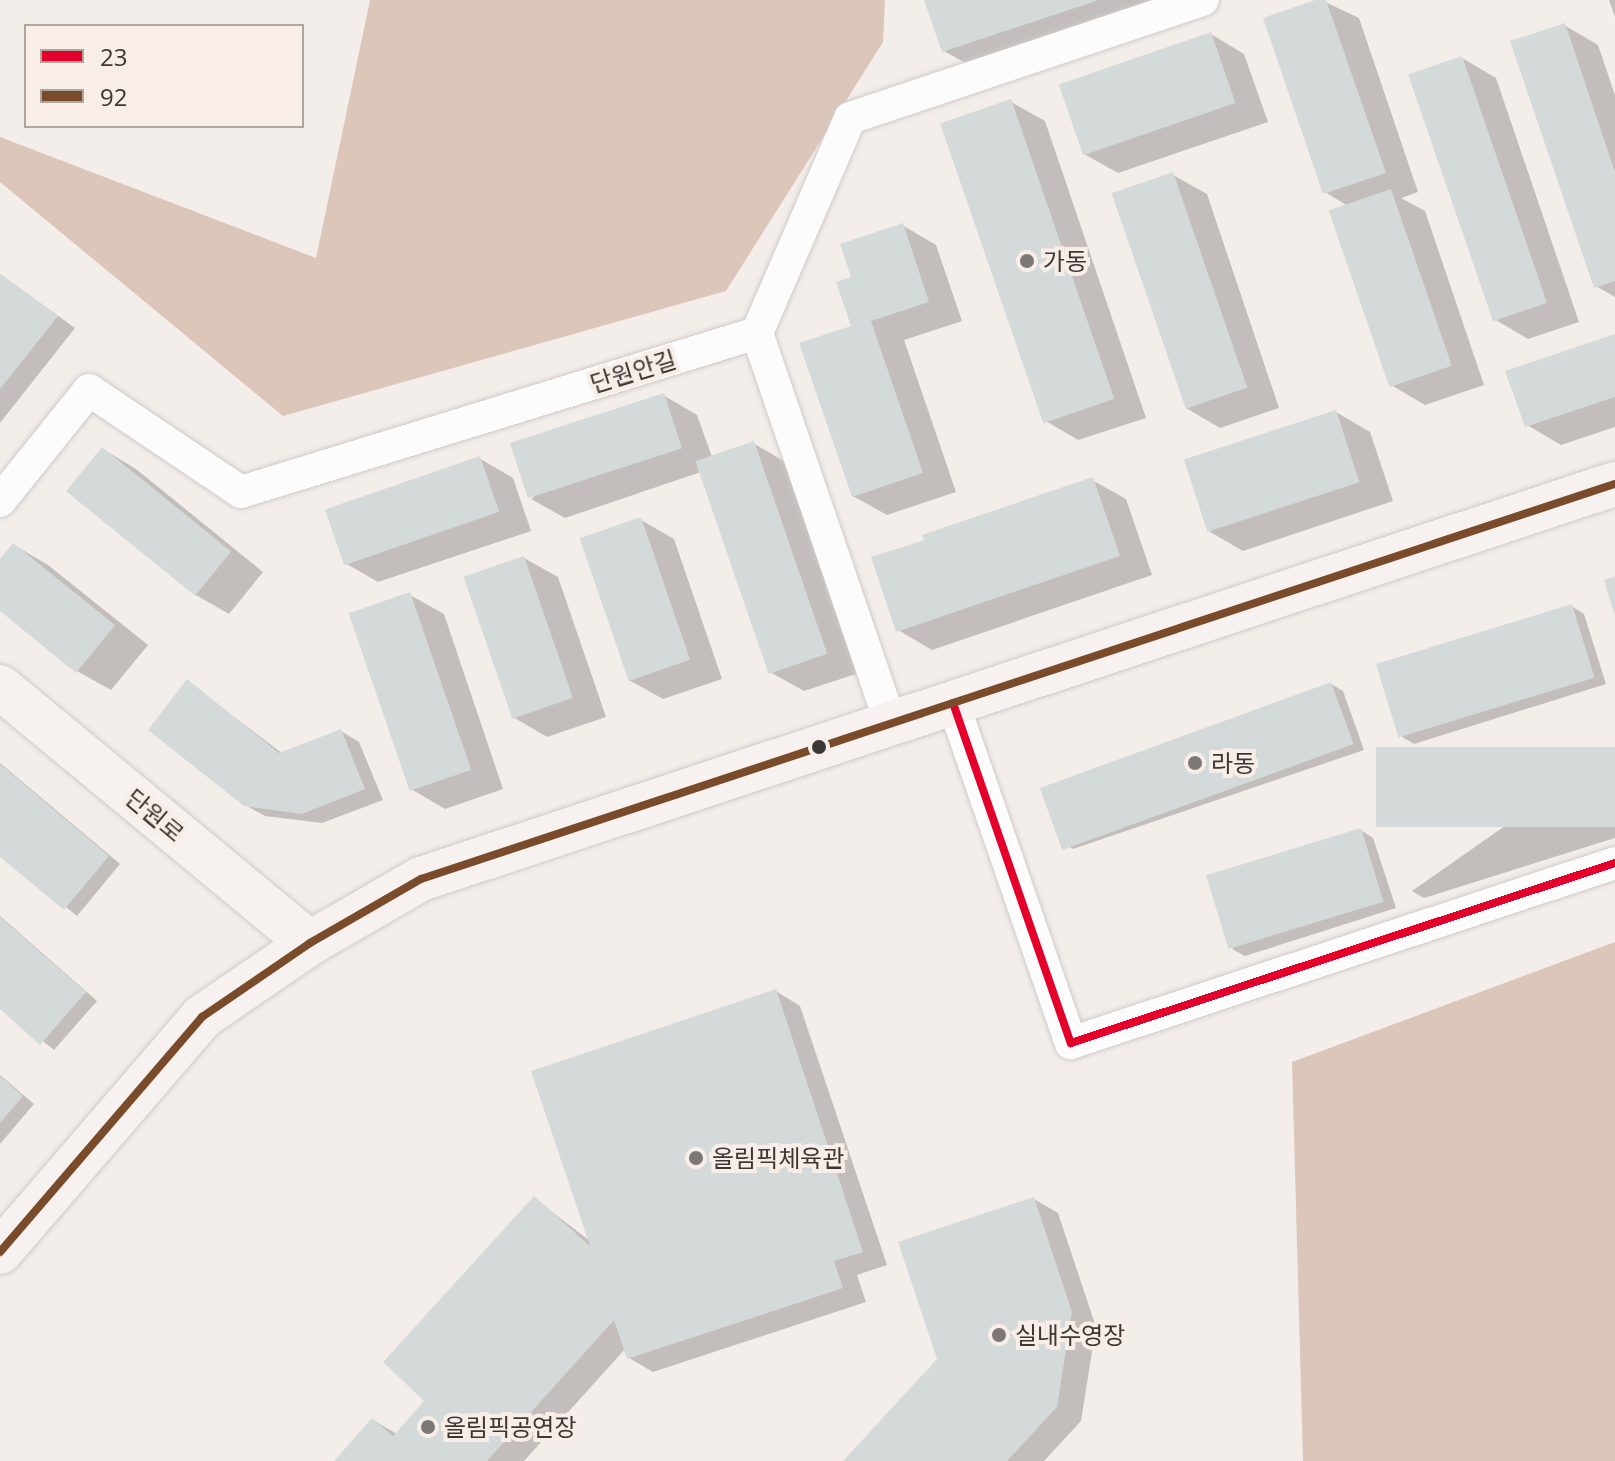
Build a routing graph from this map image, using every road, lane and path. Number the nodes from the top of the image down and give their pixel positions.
1 (1203, 0) edge
2 (757, 333) junction
3 (1615, 484) edge
4 (0, 501) edge
5 (0, 687) edge
6 (953, 703) junction
7 (890, 722) junction
8 (1615, 863) edge
9 (310, 943) junction
10 (0, 1252) edge

1 - 2 street
2 - 4 street, 단원안길
2 - 7 street
3 - 6 street
5 - 9 street, 단원로
6 - 7 street
6 - 8 street
7 - 9 street
9 - 10 street

